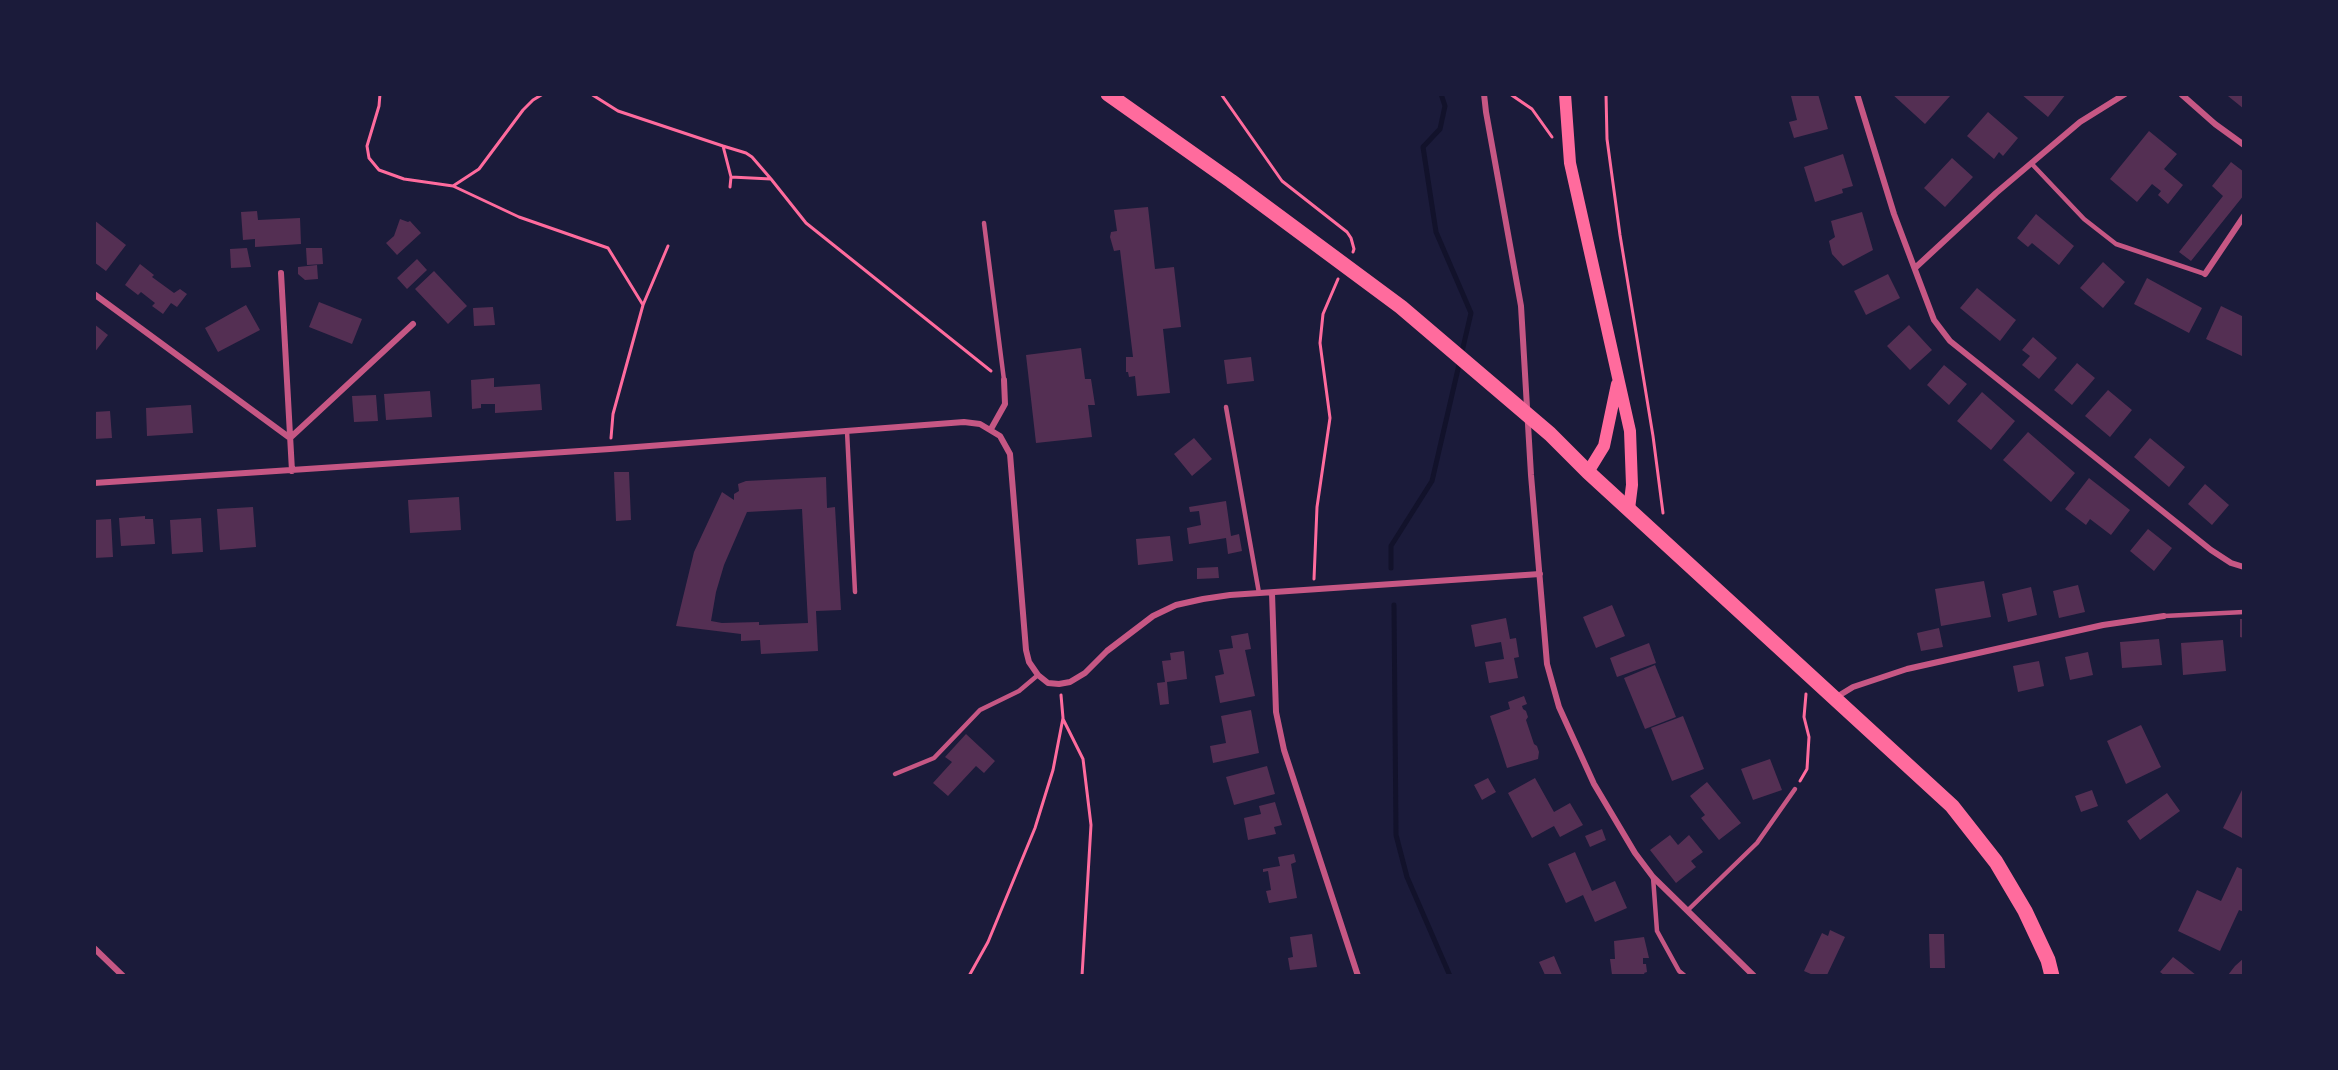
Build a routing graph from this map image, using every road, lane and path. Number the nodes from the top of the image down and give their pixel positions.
1 (380, 94) edge
2 (543, 94) edge
3 (591, 94) edge
4 (1108, 94) edge
5 (1221, 94) edge
6 (1484, 94) edge
7 (1510, 94) edge
8 (1565, 94) edge
9 (1606, 94) edge
10 (1857, 94) edge
11 (2125, 94) edge
12 (2181, 94) edge
13 (2244, 145) edge
14 (723, 146) junction
15 (1570, 163) junction
16 (2031, 163) junction
17 (731, 177) junction
18 (771, 179) junction
19 (453, 186) junction
20 (730, 187) dead end
21 (2244, 216) edge
22 (984, 223) dead end
23 (668, 246) dead end
24 (1349, 258) dead end
25 (1915, 268) junction
26 (281, 273) dead end
27 (2205, 274) joint
28 (1339, 278) dead end
29 (94, 294) edge
30 (643, 305) junction
31 (413, 324) dead end
32 (1004, 380) junction
33 (1617, 380) junction
34 (1226, 407) dead end
35 (992, 429) junction
36 (847, 431) junction
37 (290, 438) junction
38 (610, 449) junction
39 (292, 471) junction
40 (1588, 472) junction
41 (94, 483) edge
42 (1629, 508) junction
43 (1663, 513) dead end
44 (2244, 567) edge
45 (1540, 574) junction
46 (1314, 590) junction
47 (855, 592) dead end
48 (1272, 593) junction
49 (1259, 594) junction
50 (2244, 612) edge
51 (2164, 616) joint
52 (1038, 675) junction
53 (1813, 679) junction
54 (1059, 684) junction
55 (1834, 699) junction
56 (1063, 718) junction
57 (895, 774) dead end
58 (1796, 789) joint
59 (1653, 877) junction
60 (1688, 910) junction
61 (94, 948) edge
62 (123, 975) edge
63 (969, 975) edge
64 (1082, 975) edge
65 (1358, 975) edge
66 (1685, 975) edge
67 (1754, 975) edge
68 (2052, 975) edge

1 - 19 path
2 - 19 path
3 - 14 path
4 - 40 main road
5 - 24 path
6 - 45 street
7 - 15 path
8 - 15 main road
9 - 43 path
10 - 25 street
11 - 16 street
12 - 13 street
14 - 17 path
14 - 18 path
15 - 33 main road
16 - 25 street
16 - 27 lane
17 - 18 path
17 - 20 path
18 - 32 path
19 - 30 path
21 - 27 street
22 - 32 lane
23 - 30 path
25 - 44 street
26 - 37 street
28 - 46 path
29 - 37 street
30 - 38 path
31 - 37 street
32 - 35 street
33 - 40 main road
33 - 42 main road
34 - 49 lane
35 - 36 street
35 - 52 street
36 - 38 street
36 - 47 lane
37 - 39 street
38 - 39 street
39 - 41 street
40 - 42 main road
42 - 53 main road
45 - 46 street
45 - 59 street
46 - 48 street
48 - 49 street
48 - 65 street
49 - 54 street
50 - 51 lane
51 - 55 street
52 - 54 street
52 - 57 lane
53 - 55 main road
53 - 58 path
54 - 56 path
55 - 68 main road
56 - 63 path
56 - 64 path
58 - 60 lane
59 - 60 street
59 - 66 lane
60 - 67 street
61 - 62 street

